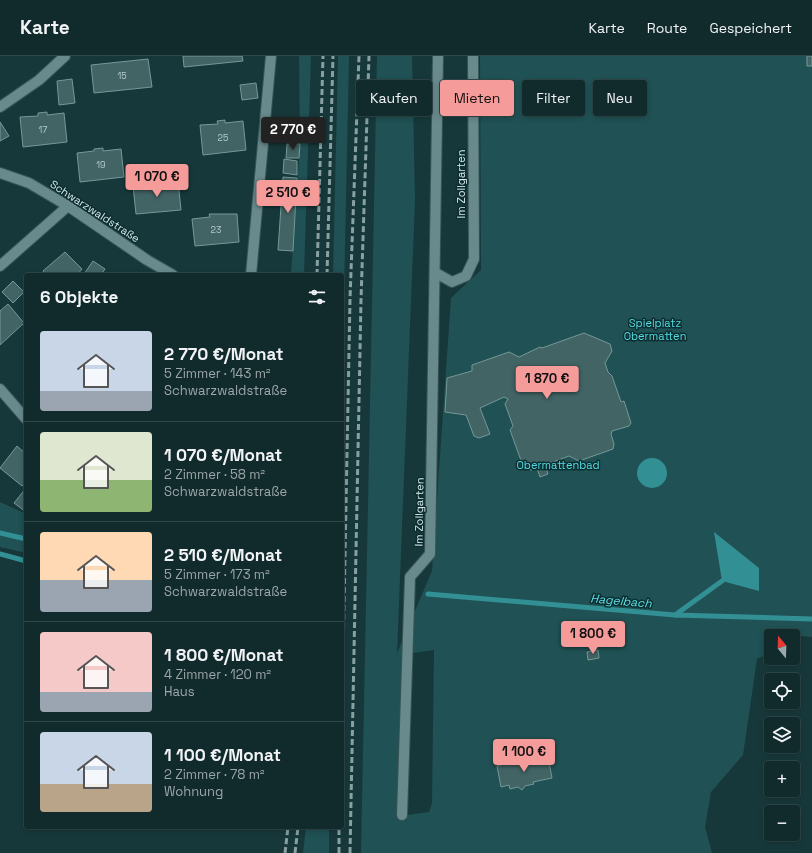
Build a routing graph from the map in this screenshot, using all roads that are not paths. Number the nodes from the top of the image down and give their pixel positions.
1 (65, 56) edge
2 (271, 56) edge
3 (438, 56) edge
4 (473, 56) edge
5 (0, 107) edge
6 (0, 173) edge
7 (68, 206) junction
8 (0, 266) edge
9 (170, 273) edge
10 (251, 273) edge
11 (436, 273) junction
12 (0, 389) edge
13 (24, 417) edge
14 (402, 816) dead end

1 - 5 street
2 - 10 street
3 - 11 street, Im Zollgarten
4 - 11 street, Im Zollgarten
6 - 7 street, Schwarzwaldstraße
7 - 8 street
7 - 9 street, Schwarzwaldstraße
11 - 14 street, Im Zollgarten
12 - 13 street

